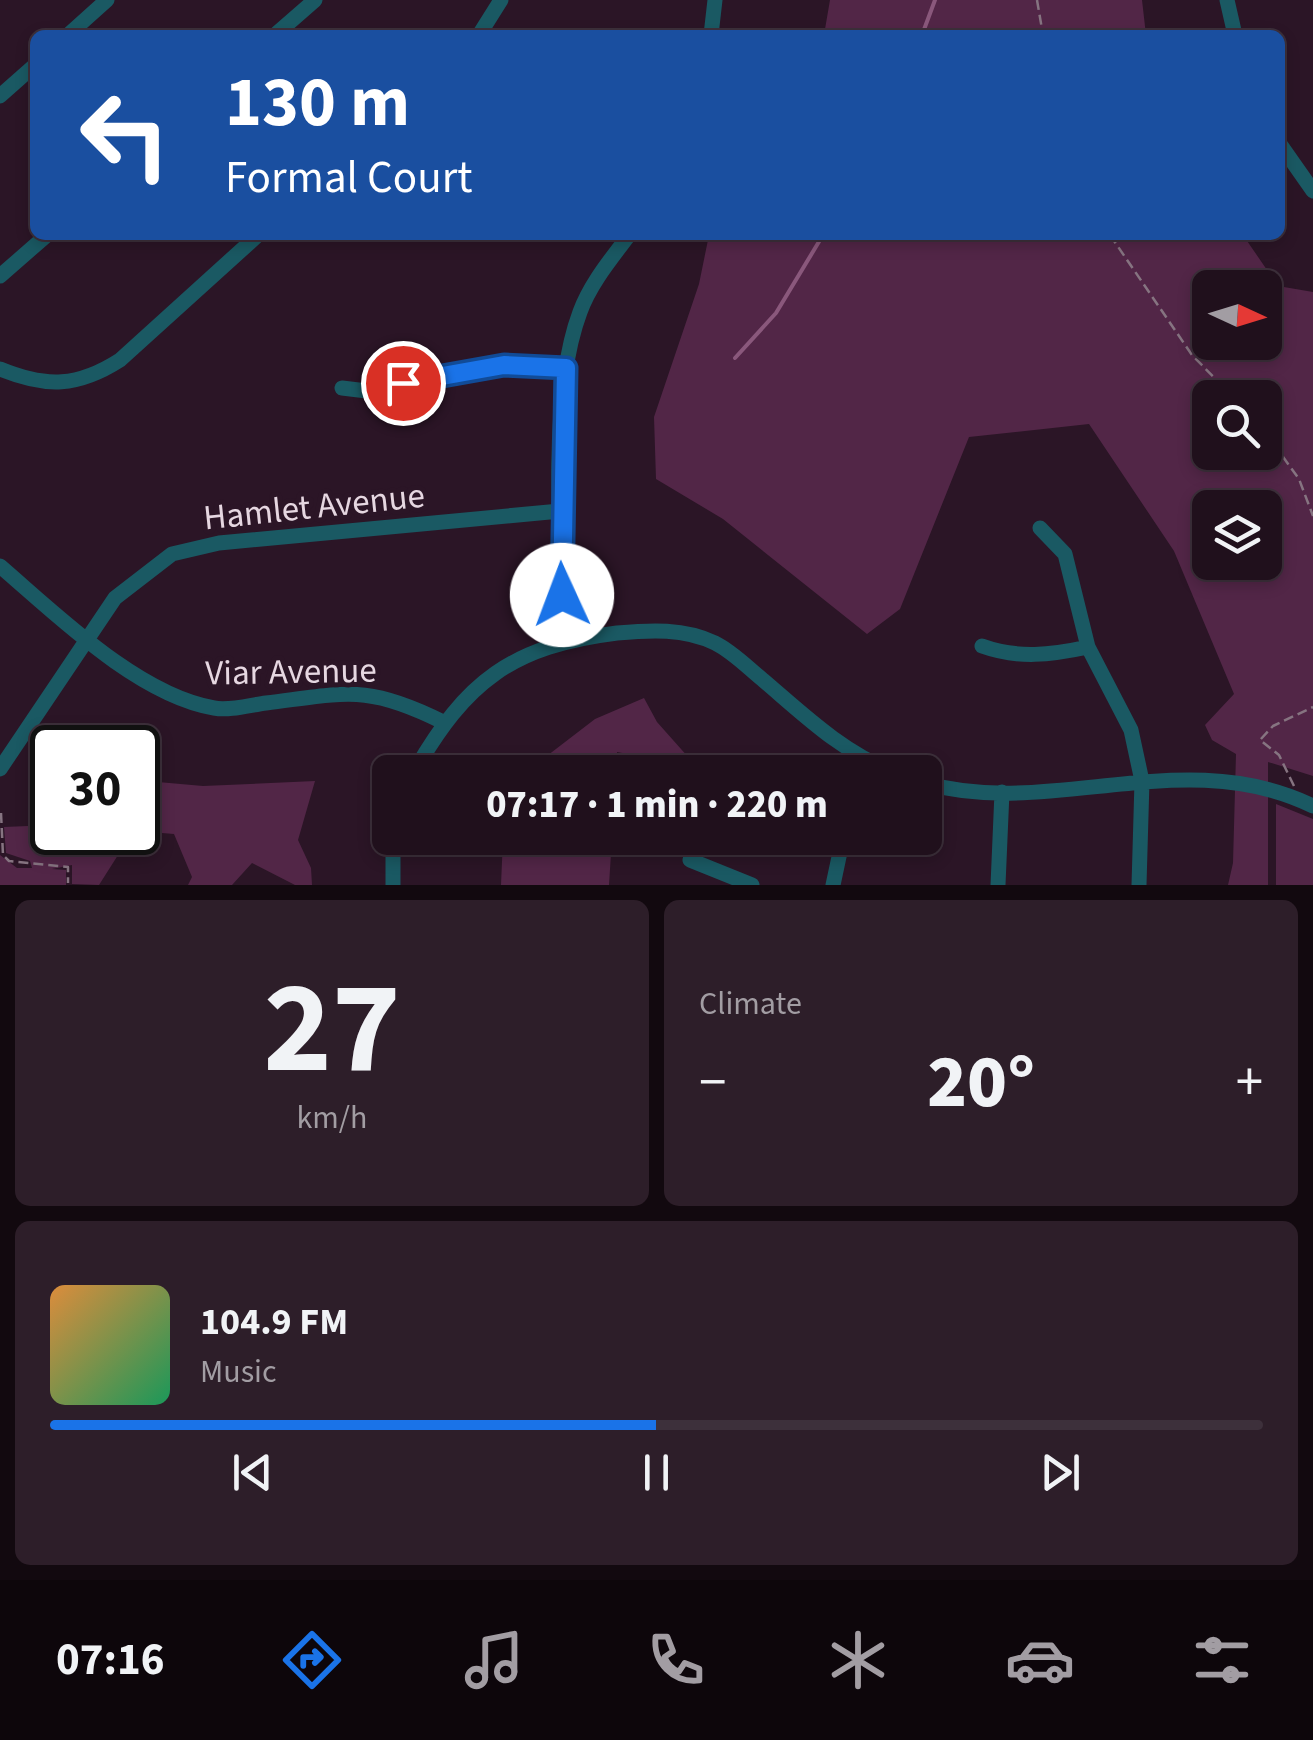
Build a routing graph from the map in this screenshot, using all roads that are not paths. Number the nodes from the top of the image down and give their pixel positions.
1 (107, 0) edge
2 (314, 0) edge
3 (501, 0) edge
4 (715, 0) edge
5 (1227, 0) edge
6 (74, 30) edge
7 (281, 30) edge
8 (481, 30) edge
9 (712, 30) edge
10 (1234, 30) edge
11 (30, 69) edge
12 (0, 96) edge
13 (1285, 151) edge
14 (1313, 191) edge
15 (41, 240) edge
16 (252, 240) edge
17 (626, 240) edge
18 (0, 276) edge
19 (566, 368) junction
20 (0, 370) edge
21 (342, 388) dead end
22 (560, 510) junction
23 (1040, 528) dead end
24 (0, 566) edge
25 (88, 640) junction
26 (566, 640) junction
27 (982, 646) dead end
28 (1088, 647) junction
29 (443, 722) junction
30 (424, 755) edge
31 (853, 755) edge
32 (0, 769) edge
33 (1142, 780) junction
34 (942, 788) edge
35 (1002, 792) junction
36 (1313, 806) edge
37 (394, 855) edge
38 (839, 855) edge
39 (690, 860) dead end
40 (393, 885) edge
41 (752, 885) edge
42 (833, 885) edge
43 (998, 885) edge
44 (1139, 885) edge

1 - 6 street
2 - 7 street
3 - 8 street
4 - 9 street
5 - 10 street
11 - 12 street
13 - 14 street
15 - 18 street
16 - 20 street
17 - 19 street
19 - 21 street
19 - 22 street
22 - 25 street, Hamlet Avenue
22 - 26 street
23 - 28 street
24 - 25 street, Viar Avenue
25 - 29 street, Viar Avenue
25 - 32 street, Hamlet Avenue
26 - 29 street
26 - 31 street
27 - 28 street
28 - 33 street
29 - 30 street
33 - 35 street
33 - 36 street
33 - 44 street
34 - 35 street
35 - 43 street
37 - 40 street
38 - 42 street
39 - 41 street

